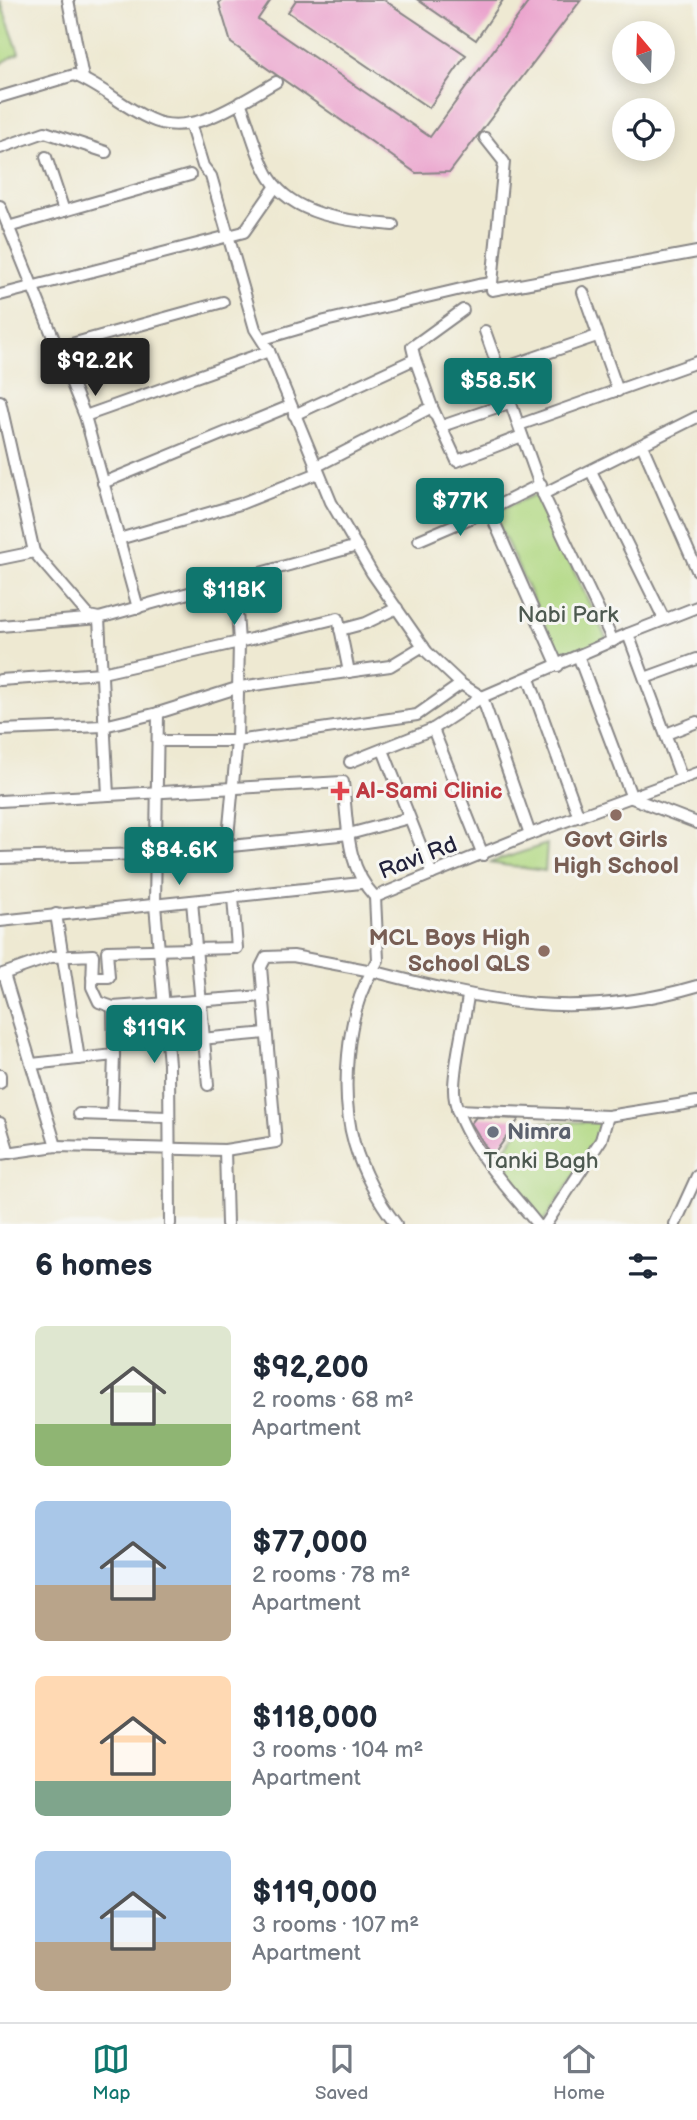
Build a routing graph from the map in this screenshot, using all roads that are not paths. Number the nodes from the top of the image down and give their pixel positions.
1 (68, 0) edge
2 (83, 78) junction
3 (276, 82) dead end
4 (0, 97) edge
5 (240, 102) junction
6 (190, 123) junction
7 (485, 138) dead end
8 (0, 148) edge
9 (106, 152) dead end
10 (46, 157) dead end
11 (190, 175) dead end
12 (276, 186) junction
13 (0, 206) edge
14 (64, 211) junction
15 (393, 225) dead end
16 (9, 227) junction
17 (229, 236) junction
18 (697, 252) edge
19 (492, 283) junction
20 (32, 285) junction
21 (583, 292) dead end
22 (0, 295) edge
23 (223, 302) dead end
24 (463, 310) dead end
25 (485, 331) dead end
26 (597, 336) junction
27 (263, 339) junction
28 (57, 348) junction
29 (269, 351) junction
30 (415, 359) junction
31 (697, 362) edge
32 (498, 370) junction
33 (618, 391) junction
34 (0, 401) edge
35 (509, 403) junction
36 (432, 407) junction
37 (292, 411) junction
38 (85, 416) junction
39 (697, 416) edge
40 (442, 426) junction
41 (520, 431) junction
42 (642, 445) junction
43 (316, 470) junction
44 (591, 471) junction
45 (103, 483) junction
46 (542, 489) junction
47 (489, 510) junction
48 (119, 539) junction
49 (419, 540) dead end
50 (356, 546) junction
51 (34, 552) junction
52 (0, 559) edge
53 (697, 570) edge
54 (235, 582) junction
55 (697, 607) edge
56 (138, 608) junction
57 (397, 608) junction
58 (99, 618) junction
59 (664, 619) junction
60 (0, 626) edge
61 (340, 630) junction
62 (628, 634) junction
63 (613, 641) junction
64 (239, 642) junction
65 (423, 646) junction
66 (579, 658) junction
67 (697, 659) edge
68 (558, 666) junction
69 (349, 672) junction
70 (102, 673) junction
71 (645, 678) junction
72 (529, 679) junction
73 (0, 680) edge
74 (461, 684) junction
75 (240, 687) junction
76 (482, 697) junction
77 (158, 713) junction
78 (697, 722) edge
79 (104, 726) junction
80 (433, 729) junction
81 (0, 730) edge
82 (666, 734) junction
83 (158, 741) junction
84 (237, 741) junction
85 (383, 750) junction
86 (350, 762) dead end
87 (697, 773) edge
88 (682, 779) junction
89 (233, 789) junction
90 (157, 793) junction
91 (108, 796) junction
92 (632, 798) junction
93 (0, 801) edge
94 (579, 817) junction
95 (409, 818) junction
96 (697, 823) edge
97 (349, 834) junction
98 (530, 834) junction
99 (227, 848) junction
100 (156, 854) junction
101 (483, 855) junction
102 (0, 859) edge
103 (432, 874) junction
104 (361, 883) junction
105 (233, 897) junction
106 (375, 897) junction
107 (192, 901) junction
108 (155, 905) junction
109 (57, 914) junction
110 (0, 921) edge
111 (197, 949) junction
112 (159, 950) junction
113 (63, 957) junction
114 (372, 971) junction
115 (2, 975) edge
116 (92, 977) junction
117 (697, 986) edge
118 (263, 996) junction
119 (468, 996) junction
120 (201, 1000) junction
121 (163, 1003) junction
122 (113, 1007) junction
123 (266, 1033) junction
124 (204, 1038) junction
125 (167, 1042) junction
126 (114, 1055) junction
127 (79, 1059) junction
128 (32, 1064) junction
129 (0, 1075) edge
130 (0, 1083) edge
131 (208, 1085) dead end
132 (697, 1102) edge
133 (457, 1110) junction
134 (79, 1114) dead end
135 (112, 1115) junction
136 (608, 1116) junction
137 (168, 1117) junction
138 (0, 1123) edge
139 (56, 1146) junction
140 (167, 1149) junction
141 (225, 1150) junction
142 (4, 1154) edge
143 (697, 1177) edge
144 (170, 1224) edge
145 (227, 1224) edge
146 (395, 1224) edge
147 (537, 1224) edge
148 (547, 1224) edge
149 (675, 1224) edge

1 - 2 street
2 - 4 street
2 - 6 street
3 - 5 street
5 - 6 street
5 - 12 street
6 - 17 street
7 - 19 street
8 - 9 street
10 - 14 street
11 - 14 street
12 - 15 street
12 - 17 street
13 - 16 street
14 - 16 street
16 - 20 street
17 - 20 street
17 - 27 street
18 - 19 street
19 - 27 street
20 - 22 street
20 - 28 street
21 - 26 street
23 - 28 street
24 - 30 street
25 - 32 street
26 - 32 street
26 - 33 street
27 - 29 street
28 - 38 street
29 - 37 street
29 - 38 street
30 - 36 street
30 - 37 street
31 - 33 street
32 - 35 street
33 - 41 street
34 - 51 street
35 - 40 street
35 - 41 street
36 - 40 street
36 - 43 street
37 - 43 street
37 - 45 street
38 - 45 street
39 - 42 street
40 - 41 street
41 - 46 street
42 - 44 street
42 - 53 street
43 - 48 street
43 - 50 street
44 - 46 street
44 - 59 street
45 - 48 street
46 - 47 street
46 - 63 street
47 - 49 street
47 - 68 street
48 - 56 street
50 - 54 street
50 - 57 street
51 - 52 street
51 - 58 street
54 - 56 street
54 - 64 street
55 - 59 street
56 - 58 street
57 - 61 street
57 - 65 street
58 - 60 street
58 - 70 street
59 - 62 street
61 - 64 street
61 - 69 street
62 - 63 street
62 - 71 street
63 - 66 street
64 - 70 street
64 - 75 street
65 - 69 street
65 - 74 street
66 - 68 street
66 - 92 street
67 - 71 street
68 - 72 street
69 - 75 street
70 - 73 street
70 - 79 street
71 - 82 street
72 - 76 street
72 - 94 street
74 - 76 street
74 - 84 street
75 - 77 street
75 - 84 street
76 - 80 street
76 - 98 street
77 - 79 street
77 - 83 street
78 - 82 street
79 - 81 street
79 - 91 street
80 - 85 street
80 - 101 street
82 - 88 street
83 - 84 street
83 - 90 street
84 - 89 street
85 - 86 street
85 - 95 street
87 - 88 street, Ravi Rd
88 - 92 street, Ravi Rd
89 - 90 street
89 - 97 street
89 - 99 street
90 - 91 street
90 - 100 street
91 - 93 street
92 - 94 street, Ravi Rd
92 - 96 street
94 - 98 street, Ravi Rd
95 - 97 street
95 - 103 street
97 - 99 street
97 - 104 street
98 - 101 street, Ravi Rd
99 - 100 street
100 - 102 street
100 - 108 street
101 - 103 street, Ravi Rd
103 - 106 street, Ravi Rd
104 - 105 street
104 - 106 street
105 - 107 street
105 - 111 street
106 - 114 street, Ravi Rd
107 - 108 street
107 - 111 street
108 - 109 street
108 - 112 street
109 - 110 street
109 - 113 street
111 - 112 street
111 - 120 street
112 - 116 street
112 - 121 street
113 - 115 street
113 - 116 street
113 - 127 street
114 - 118 street
114 - 119 street
114 - 146 street, Ravi Rd
115 - 128 street
116 - 122 street
117 - 119 street
118 - 120 street
118 - 123 street
119 - 133 street
120 - 121 street
120 - 124 street
121 - 122 street
121 - 125 street
122 - 126 street
123 - 124 street
123 - 141 street
124 - 125 street
124 - 131 street
125 - 137 street
126 - 127 street
126 - 135 street
127 - 128 street
128 - 139 street
129 - 130 street
132 - 136 street
133 - 136 street
133 - 147 street
134 - 135 street
135 - 137 street
136 - 148 street
137 - 140 street
138 - 142 street
139 - 140 street
139 - 142 street
140 - 141 street
140 - 144 street
141 - 145 street
143 - 149 street

